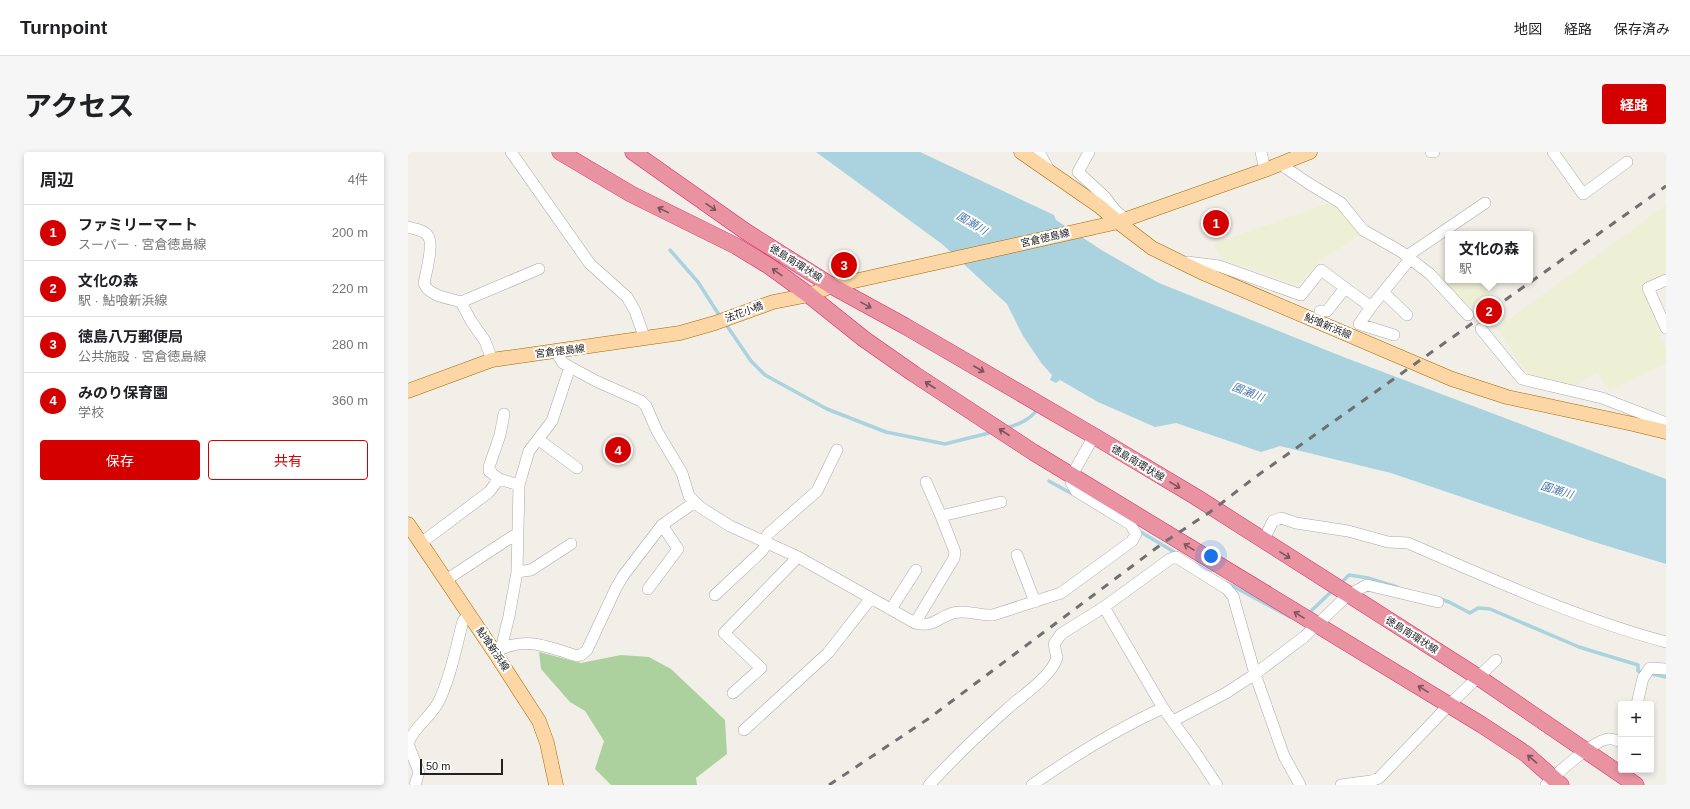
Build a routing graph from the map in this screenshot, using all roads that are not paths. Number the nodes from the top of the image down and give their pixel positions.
1 (511, 152) edge
2 (560, 152) edge
3 (633, 152) edge
4 (1021, 152) edge
5 (1039, 152) edge
6 (1089, 152) edge
7 (1261, 152) edge
8 (1310, 152) edge
9 (1553, 152) edge
10 (1626, 162) dead end
11 (1280, 164) junction
12 (1265, 170) junction
13 (1051, 172) junction
14 (1485, 203) dead end
15 (1116, 222) junction
16 (408, 227) edge
17 (1446, 231) edge
18 (1445, 232) edge
19 (1409, 258) junction
20 (1180, 262) junction
21 (539, 269) dead end
22 (1666, 280) edge
23 (832, 286) junction
24 (1345, 288) junction
25 (1383, 292) junction
26 (809, 295) junction
27 (461, 302) junction
28 (773, 302) joint
29 (1370, 307) junction
30 (1320, 311) dead end
31 (1468, 315) dead end
32 (1407, 316) dead end
33 (715, 323) joint
34 (1666, 328) edge
35 (1481, 329) dead end
36 (1394, 335) dead end
37 (644, 339) junction
38 (556, 352) junction
39 (492, 360) junction
40 (570, 367) junction
41 (408, 391) edge
42 (504, 414) dead end
43 (1666, 422) edge
44 (1666, 432) edge
45 (1094, 436) junction
46 (538, 440) junction
47 (838, 450) dead end
48 (577, 468) dead end
49 (1072, 475) junction
50 (499, 479) junction
51 (926, 482) dead end
52 (519, 485) junction
53 (695, 502) junction
54 (1001, 502) dead end
55 (941, 516) junction
56 (408, 524) edge
57 (662, 525) junction
58 (518, 536) junction
59 (1263, 541) junction
60 (765, 542) junction
61 (421, 543) junction
62 (571, 544) dead end
63 (1017, 555) dead end
64 (798, 557) junction
65 (916, 570) dead end
66 (517, 572) junction
67 (446, 580) junction
68 (648, 589) dead end
69 (715, 595) dead end
70 (1348, 595) junction
71 (871, 598) junction
72 (1035, 602) junction
73 (1438, 602) dead end
74 (1104, 606) junction
75 (891, 609) junction
76 (469, 614) junction
77 (915, 623) junction
78 (1316, 625) junction
79 (1666, 642) edge
80 (498, 651) junction
81 (1496, 660) dead end
82 (1666, 669) edge
83 (1255, 674) junction
84 (1478, 678) junction
85 (733, 693) dead end
86 (1638, 701) edge
87 (1449, 705) junction
88 (1163, 708) junction
89 (1173, 720) junction
90 (744, 730) dead end
91 (1618, 741) edge
92 (408, 744) edge
93 (1585, 752) junction
94 (1553, 783) edge
95 (415, 785) edge
96 (556, 785) edge
97 (929, 785) edge
98 (1032, 785) edge
99 (1217, 785) edge
100 (1300, 785) edge
101 (1341, 785) edge
102 (1636, 785) edge

1 - 37 street
26 -> 2 highway, 徳島南環状線
3 -> 23 highway, 徳島南環状線
4 - 13 main road, 鮎喰新浜線
5 - 13 street
6 - 15 street
7 - 12 street
8 - 11 main road, 宮倉徳島線
9 - 10 street
11 - 12 main road, 宮倉徳島線
11 - 19 street
12 - 15 main road, 宮倉徳島線
13 - 15 main road, 鮎喰新浜線
14 - 17 street
15 - 20 main road, 鮎喰新浜線
15 - 23 main road, 宮倉徳島線
16 - 27 street
18 - 19 street
19 - 25 street
19 - 31 street
20 - 24 street
20 - 44 main road, 鮎喰新浜線
21 - 27 street
22 - 34 street
23 - 26 main road, 宮倉徳島線
23 -> 45 highway, 徳島南環状線
24 - 29 street
24 - 30 street
25 - 29 street
25 - 32 street
26 - 28 main road, 宮倉徳島線
49 -> 26 highway, 徳島南環状線
27 - 39 street
28 - 33 main road, 法花小橋
29 - 36 street
33 - 37 main road, 宮倉徳島線
35 - 43 street
37 - 38 main road, 宮倉徳島線
38 - 39 main road, 宮倉徳島線
38 - 40 street
39 - 41 main road, 宮倉徳島線
40 - 46 street
40 - 53 street
42 - 50 street
45 - 49 street
45 -> 59 highway, 徳島南環状線
46 - 48 street
46 - 52 street
47 - 60 street
49 - 72 street
78 -> 49 highway, 徳島南環状線
50 - 52 street
50 - 61 street
51 - 55 street
52 - 58 street
53 - 57 street
53 - 60 street
54 - 55 street
55 - 77 street
56 - 61 main road, 鮎喰新浜線
57 - 68 street
57 - 80 street
58 - 66 street
58 - 67 street
59 -> 70 highway, 徳島南環状線
59 - 79 street
60 - 64 street
60 - 69 street
61 - 67 main road, 鮎喰新浜線
62 - 66 street
63 - 72 street
64 - 71 street
64 - 85 street
65 - 75 street
66 - 80 street
67 - 76 main road, 鮎喰新浜線
70 - 73 street
70 - 78 street
70 - 84 highway, 徳島南環状線
71 - 75 street
71 - 90 street
72 - 77 street
74 - 83 street
74 - 88 street
74 - 97 street
75 - 77 street
76 - 80 main road, 鮎喰新浜線
76 - 92 street
78 - 83 street
87 -> 78 highway, 徳島南環状線
80 - 96 main road, 鮎喰新浜線
81 - 84 street
82 - 86 street
83 - 89 street
83 - 100 street
84 - 87 street
84 - 93 highway, 徳島南環状線
94 -> 87 highway, 徳島南環状線
87 - 101 street
88 - 89 street
88 - 98 street
89 - 99 street
91 - 93 street
92 - 95 street
93 - 94 street
93 - 102 highway, 徳島南環状線

